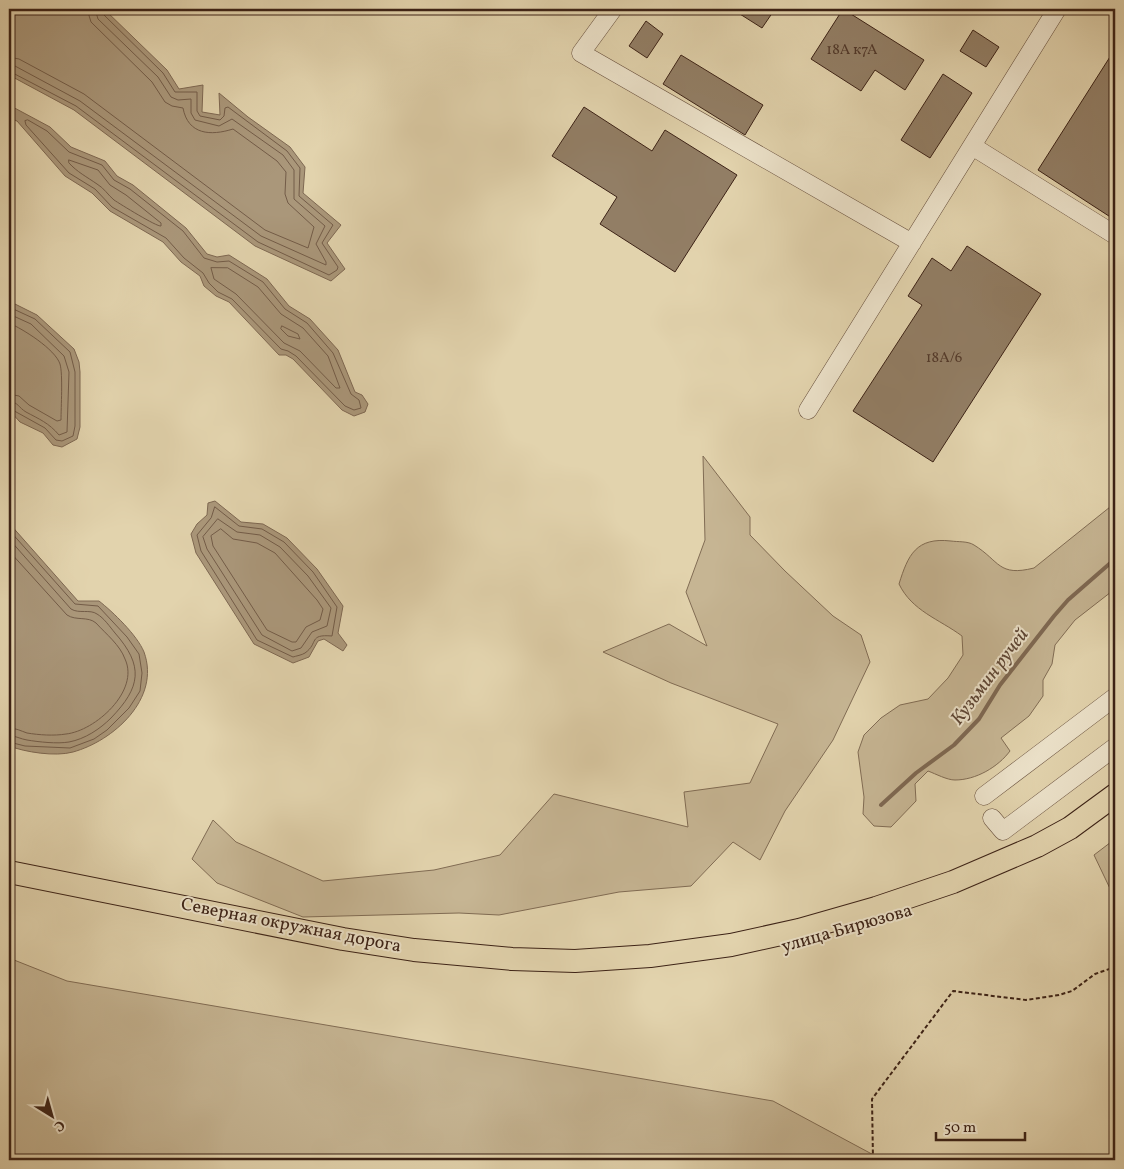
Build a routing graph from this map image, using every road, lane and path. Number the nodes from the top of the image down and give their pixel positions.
1 (612, 9) edge
2 (1057, 9) edge
3 (972, 146) junction
4 (1115, 235) edge
5 (912, 243) junction
6 (808, 410) dead end
7 (1115, 697) edge
8 (1115, 747) edge
9 (1115, 795) edge
10 (984, 796) dead end
11 (1115, 812) edge
12 (992, 818) dead end
13 (9, 872) edge
14 (9, 886) edge
15 (575, 961) joint
16 (1115, 967) edge
17 (556, 974) joint
18 (873, 1160) edge

1 - 5 street
2 - 3 street
3 - 4 street
3 - 5 street
5 - 6 street
7 - 10 street
8 - 12 street
9 - 15 main road, улица Бирюзова
11 - 17 main road, улица Бирюзова
13 - 15 main road, Северная окружная дорога
14 - 17 main road, Северная окружная дорога
16 - 18 path

